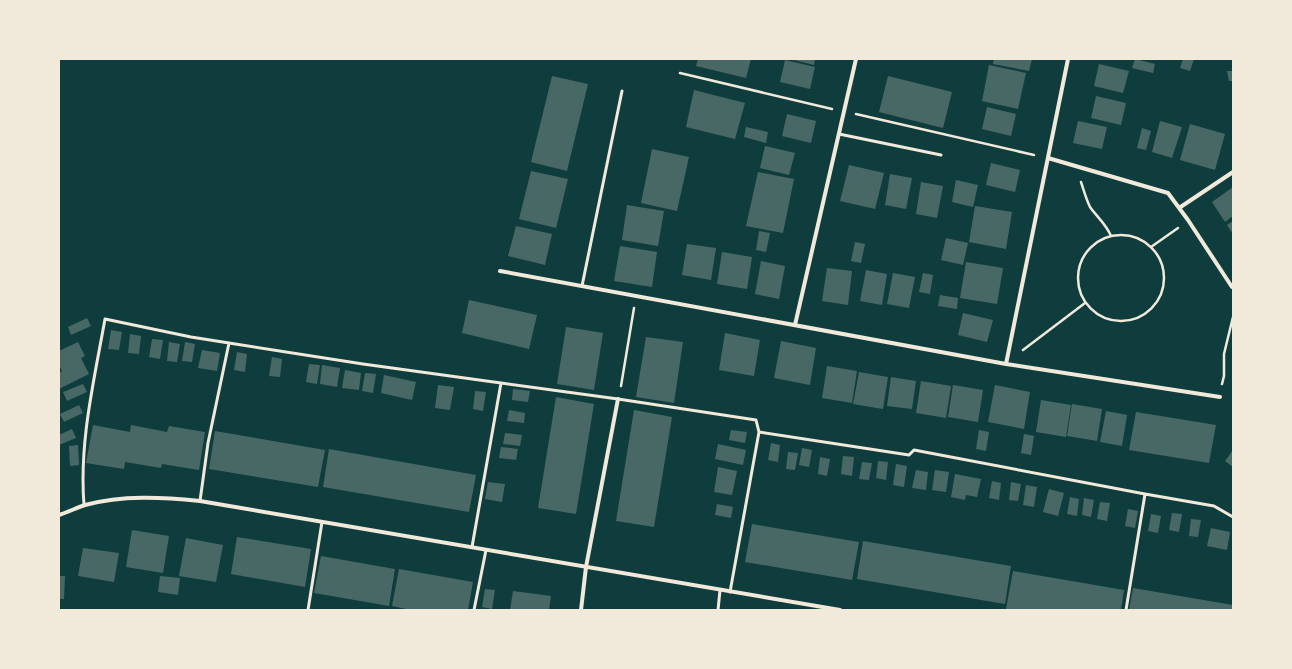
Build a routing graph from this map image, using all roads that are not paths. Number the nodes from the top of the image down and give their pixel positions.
1 (856, 59) edge
2 (1068, 59) edge
3 (622, 91) dead end
4 (839, 134) junction
5 (941, 155) dead end
6 (1048, 158) junction
7 (1233, 172) edge
8 (1179, 208) junction
9 (500, 271) dead end
10 (582, 286) junction
11 (1232, 287) dead end
12 (795, 325) junction
13 (229, 343) junction
14 (1006, 364) junction
15 (501, 383) junction
16 (1220, 396) road end
17 (618, 399) junction
18 (759, 432) junction
19 (1145, 494) junction
20 (200, 501) junction
21 (84, 506) junction
22 (59, 515) edge
23 (1233, 517) edge
24 (322, 522) junction
25 (472, 547) junction
26 (486, 550) junction
27 (586, 567) junction
28 (720, 590) junction
29 (730, 592) junction
30 (308, 610) edge
31 (474, 610) edge
32 (581, 610) edge
33 (718, 610) edge
34 (840, 610) edge
35 (1126, 610) edge

1 - 4 street
2 - 6 street
3 - 10 lane
4 - 5 lane
4 - 12 street
6 - 8 street
6 - 14 street
7 - 8 street
8 - 11 street
9 - 10 street
10 - 12 street
12 - 14 street
13 - 15 lane
13 - 20 lane
13 - 21 lane
14 - 16 street
15 - 17 lane
15 - 25 lane
17 - 18 lane
17 - 27 street
18 - 19 lane
18 - 29 lane
19 - 23 lane
19 - 35 lane
20 - 21 street
20 - 24 street
21 - 22 street
24 - 25 street
24 - 30 lane
25 - 26 street
26 - 27 street
26 - 31 lane
27 - 28 street
27 - 32 street
28 - 29 street
28 - 33 lane
29 - 34 street

